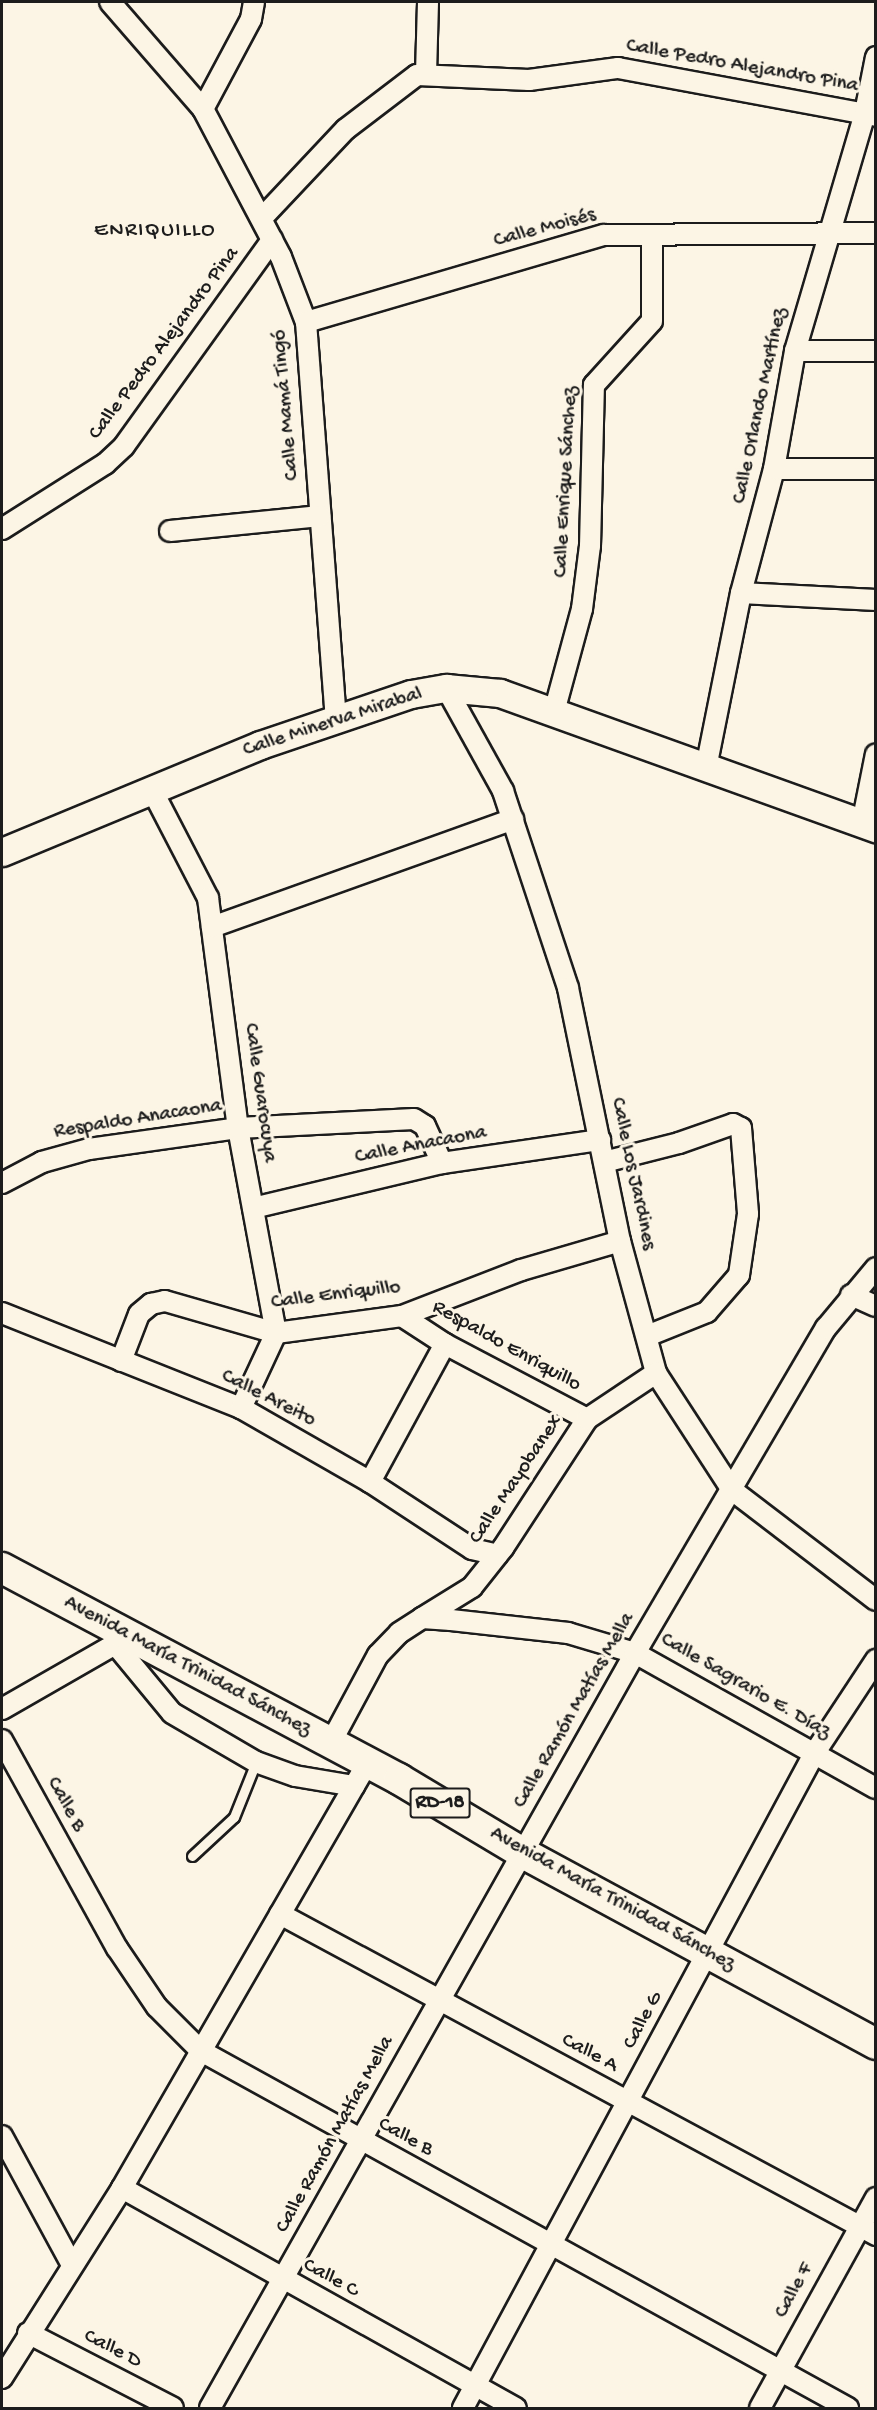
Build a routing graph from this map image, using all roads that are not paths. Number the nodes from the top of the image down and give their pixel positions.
1 (110, 2) edge
2 (254, 2) edge
3 (428, 2) edge
4 (876, 57) edge
5 (426, 74) junction
6 (203, 109) junction
7 (870, 114) edge
8 (262, 218) junction
9 (876, 233) edge
10 (827, 234) junction
11 (652, 238) junction
12 (272, 240) junction
13 (306, 322) junction
14 (795, 351) junction
15 (876, 351) edge
16 (774, 469) junction
17 (876, 469) edge
18 (320, 516) junction
19 (2, 529) edge
20 (170, 531) dead end
21 (741, 593) junction
22 (876, 600) edge
23 (446, 688) junction
24 (554, 712) junction
25 (336, 718) junction
26 (876, 754) edge
27 (706, 768) junction
28 (152, 790) junction
29 (513, 819) junction
30 (869, 826) edge
31 (2, 852) edge
32 (212, 927) junction
33 (238, 1128) junction
34 (600, 1140) junction
35 (604, 1162) junction
36 (442, 1163) junction
37 (2, 1184) edge
38 (253, 1208) junction
39 (620, 1241) junction
40 (876, 1268) edge
41 (851, 1295) junction
42 (876, 1305) edge
43 (2, 1313) edge
44 (402, 1316) junction
45 (276, 1333) junction
46 (647, 1336) junction
47 (445, 1344) junction
48 (121, 1361) junction
49 (656, 1373) junction
50 (241, 1408) junction
51 (587, 1419) junction
52 (370, 1482) junction
53 (732, 1490) junction
54 (497, 1555) junction
55 (2, 1568) edge
56 (876, 1600) edge
57 (422, 1618) junction
58 (123, 1639) junction
59 (635, 1653) junction
60 (876, 1660) edge
61 (2, 1709) edge
62 (2, 1740) edge
63 (330, 1744) junction
64 (814, 1754) junction
65 (256, 1762) junction
66 (360, 1775) junction
67 (876, 1788) edge
68 (521, 1852) junction
69 (192, 1856) dead end
70 (280, 1914) junction
71 (707, 1953) junction
72 (437, 1999) junction
73 (876, 2044) edge
74 (201, 2051) junction
75 (627, 2102) junction
76 (2, 2136) edge
77 (360, 2140) junction
78 (122, 2188) junction
79 (876, 2198) edge
80 (867, 2231) edge
81 (550, 2246) junction
82 (71, 2263) junction
83 (284, 2281) junction
84 (28, 2333) junction
85 (780, 2371) junction
86 (2, 2378) edge
87 (475, 2385) junction
88 (173, 2409) edge
89 (210, 2409) edge
90 (463, 2409) edge
91 (516, 2409) edge
92 (759, 2409) edge
93 (848, 2409) edge

1 - 6 street, Calle Mamá Tingó
2 - 6 street
3 - 5 street
4 - 7 street, Calle Orlando Martínez
5 - 7 street, Calle Pedro Alejandro Pina
5 - 8 street, Calle Pedro Alejandro Pina
6 - 8 street, Calle Mamá Tingó
7 - 10 street, Calle Orlando Martínez
8 - 12 street, Calle Mamá Tingó
9 - 10 street, Calle Moisés
10 - 11 street, Calle Moisés
10 - 14 street, Calle Orlando Martínez
11 - 13 street, Calle Moisés
11 - 24 street, Calle Enrique Sánchez
12 - 13 street, Calle Mamá Tingó
12 - 19 street, Calle Pedro Alejandro Pina
13 - 18 street, Calle Mamá Tingó
14 - 15 street
14 - 16 street, Calle Orlando Martínez
16 - 17 street
16 - 21 street, Calle Orlando Martínez
18 - 20 street
18 - 25 street, Calle Mamá Tingó
21 - 22 street
21 - 27 street, Calle Orlando Martínez
23 - 24 street, Calle Minerva Mirabal
23 - 25 street, Calle Minerva Mirabal
23 - 29 street, Calle Los Jardines
24 - 27 street, Calle Minerva Mirabal
25 - 28 street, Calle Minerva Mirabal
26 - 30 street
27 - 30 street, Calle Minerva Mirabal
28 - 31 street, Calle Minerva Mirabal
28 - 32 street, Calle Guarocuya
29 - 32 street
29 - 34 street, Calle Los Jardines
32 - 33 street, Calle Guarocuya
33 - 36 street, Respaldo Anacaona
33 - 37 street, Respaldo Anacaona
33 - 38 street, Calle Guarocuya
34 - 35 street, Calle Los Jardines
34 - 36 street, Calle Anacaona
35 - 39 street, Calle Los Jardines
35 - 46 street
36 - 38 street, Calle Anacaona
38 - 45 street, Calle Guarocuya
39 - 44 street, Calle Enriquillo
39 - 46 street, Calle Los Jardines
40 - 41 street, Calle Ramón Matías Mella
41 - 42 street
41 - 53 street, Calle Ramón Matías Mella
43 - 48 street, Calle Areito
44 - 45 street, Calle Enriquillo
44 - 47 street, Respaldo Enriquillo
45 - 48 street, Calle Enriquillo
45 - 50 street
46 - 49 street, Calle Los Jardines
47 - 51 street, Respaldo Enriquillo
47 - 52 street
48 - 50 street, Calle Areito
49 - 51 street, Calle Mayobanex
49 - 53 street, Calle Los Jardines
50 - 52 street, Calle Areito
51 - 54 street, Calle Mayobanex
52 - 54 street, Calle Areito
53 - 56 street, Calle Los Jardines
53 - 59 street, Calle Ramón Matías Mella
54 - 57 street, Calle Mayobanex
55 - 58 main road, Avenida María Trinidad Sánchez / RD-18
57 - 59 street, Calle Sagrario E. Díaz
57 - 63 street
58 - 61 street
58 - 63 main road, Avenida María Trinidad Sánchez / RD-18
58 - 65 street
59 - 64 street, Calle Sagrario E. Díaz
59 - 68 street, Calle Ramón Matías Mella
60 - 64 street, Calle G
62 - 74 street, Calle B
63 - 66 main road, Avenida María Trinidad Sánchez / RD-18
64 - 67 street, Calle Sagrario E. Díaz
64 - 71 street, Calle G
65 - 66 street
65 - 69 lane
66 - 68 main road, Avenida María Trinidad Sánchez / RD-18
66 - 70 street
68 - 71 main road, Avenida María Trinidad Sánchez / RD-18
68 - 72 street, Calle Ramón Matías Mella
70 - 72 street, Calle A
70 - 74 street
71 - 73 main road, Avenida María Trinidad Sánchez / RD-18
71 - 75 street, Calle G
72 - 75 street, Calle A
72 - 77 street, Calle Ramón Matías Mella
74 - 77 street, Calle B
74 - 78 street
75 - 80 street, Calle A
75 - 81 street, Calle G
76 - 82 street
77 - 81 street, Calle B
77 - 83 street, Calle Ramón Matías Mella
78 - 82 street
78 - 83 street, Calle C
79 - 80 street, Calle F
80 - 85 street, Calle F
81 - 85 street, Calle B
81 - 87 street, Calle G
82 - 84 street
83 - 87 street, Calle C
83 - 89 street, Calle Ramón Matías Mella
84 - 86 street
84 - 88 street, Calle D
85 - 92 street, Calle F
85 - 93 street, Calle B
87 - 90 street, Calle G
87 - 91 street, Calle C

